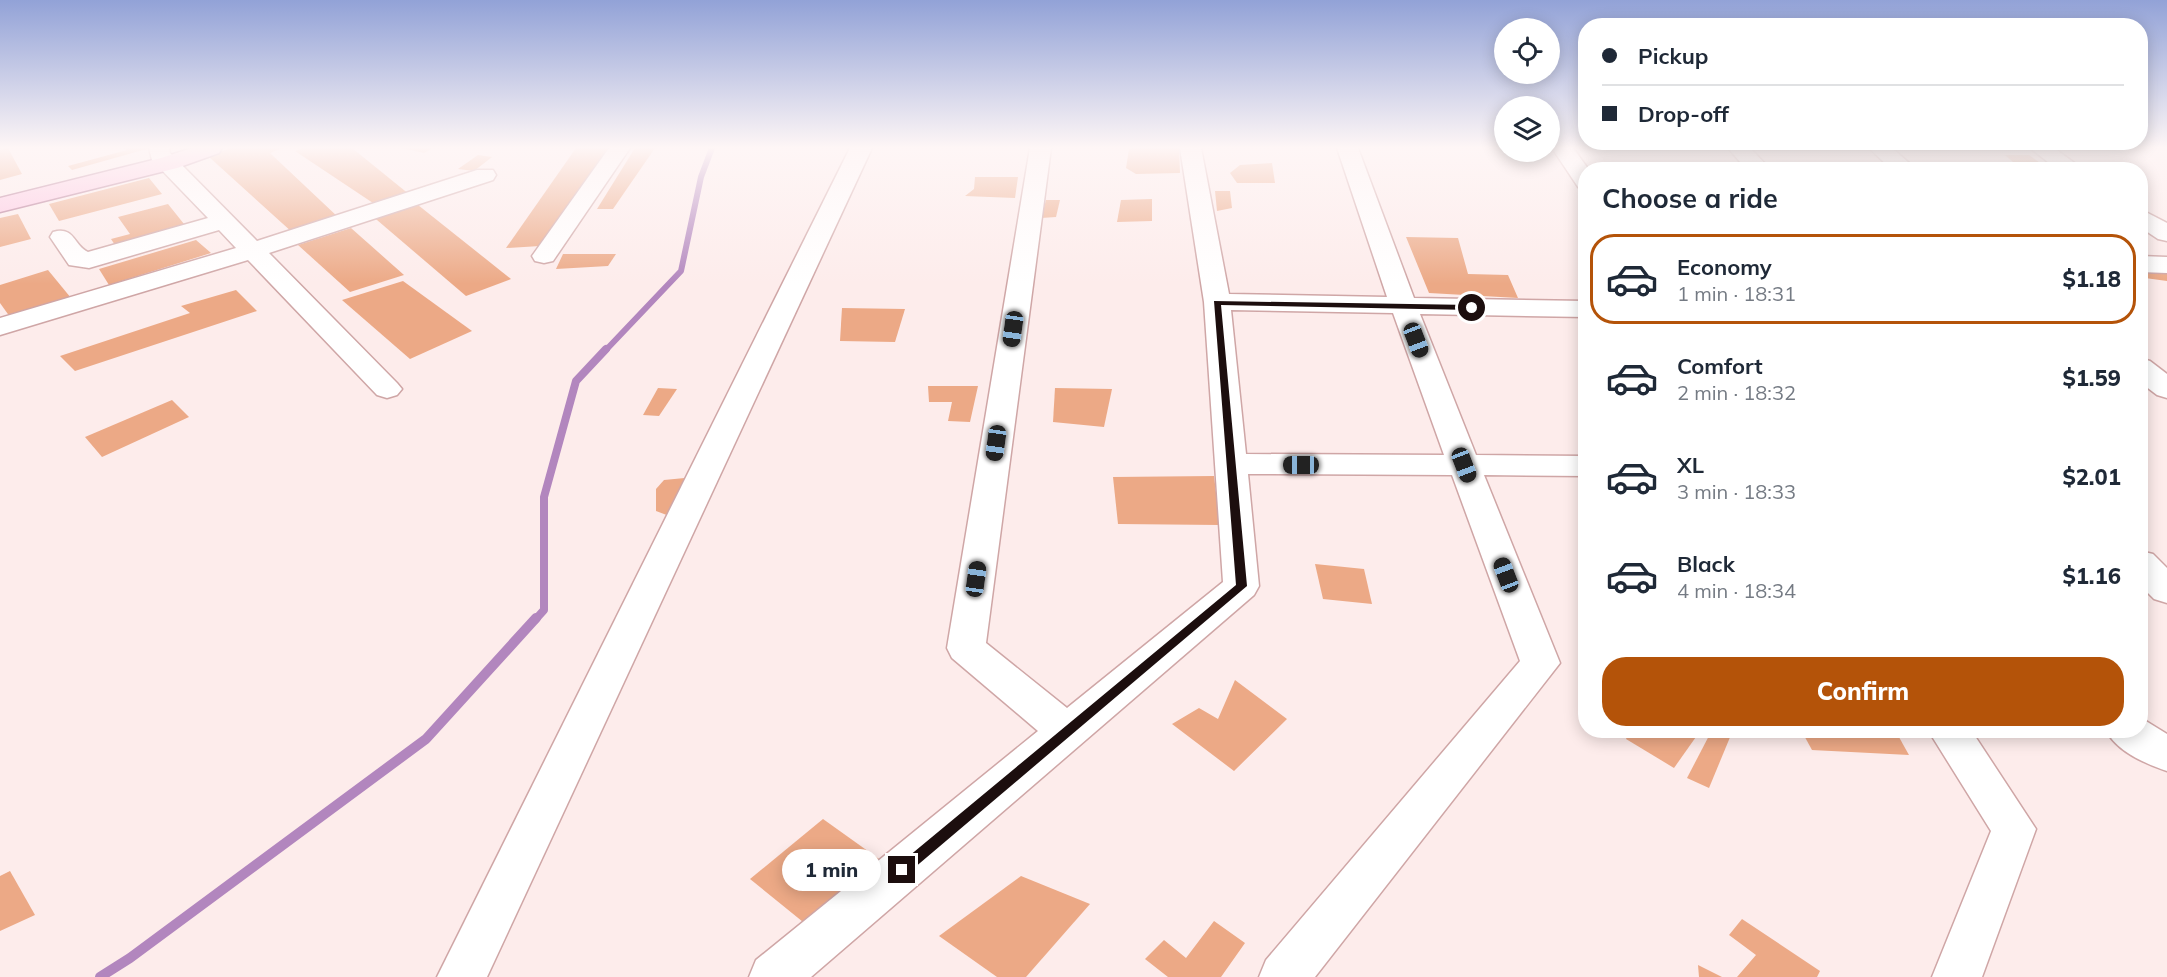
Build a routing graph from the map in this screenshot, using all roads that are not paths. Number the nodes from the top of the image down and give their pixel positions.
1 (37, 194) edge
2 (202, 194) edge
3 (427, 194) edge
4 (587, 194) edge
5 (839, 194) edge
6 (1033, 194) edge
7 (1198, 194) edge
8 (1364, 194) edge
9 (0, 205) edge
10 (225, 221) junction
11 (2148, 221) edge
12 (2167, 234) edge
13 (62, 237) dead end
14 (253, 250) junction
15 (544, 256) dead end
16 (2148, 264) edge
17 (2167, 265) edge
18 (1217, 303) junction
19 (1404, 307) junction
20 (1578, 309) edge
21 (0, 327) edge
22 (2148, 373) edge
23 (387, 389) dead end
24 (2167, 389) edge
25 (1231, 464) junction
26 (1464, 465) junction
27 (1578, 466) edge
28 (2148, 571) edge
29 (2167, 590) edge
30 (1067, 732) junction
31 (1953, 738) edge
32 (2140, 738) edge
33 (2167, 754) edge
34 (462, 977) edge
35 (774, 977) edge
36 (1284, 977) edge
37 (1957, 977) edge

1 - 9 main road
2 - 10 street
3 - 14 street
4 - 15 street
5 - 34 street
6 - 30 street
7 - 18 street
8 - 19 street
10 - 13 street
10 - 14 street
11 - 12 street
14 - 21 street
14 - 23 street
16 - 17 street
18 - 19 street
18 - 25 street
19 - 20 street
19 - 26 street
22 - 24 street
25 - 26 street
25 - 30 street
26 - 27 street
26 - 36 street
28 - 29 street
30 - 35 street
31 - 37 street
32 - 33 street

